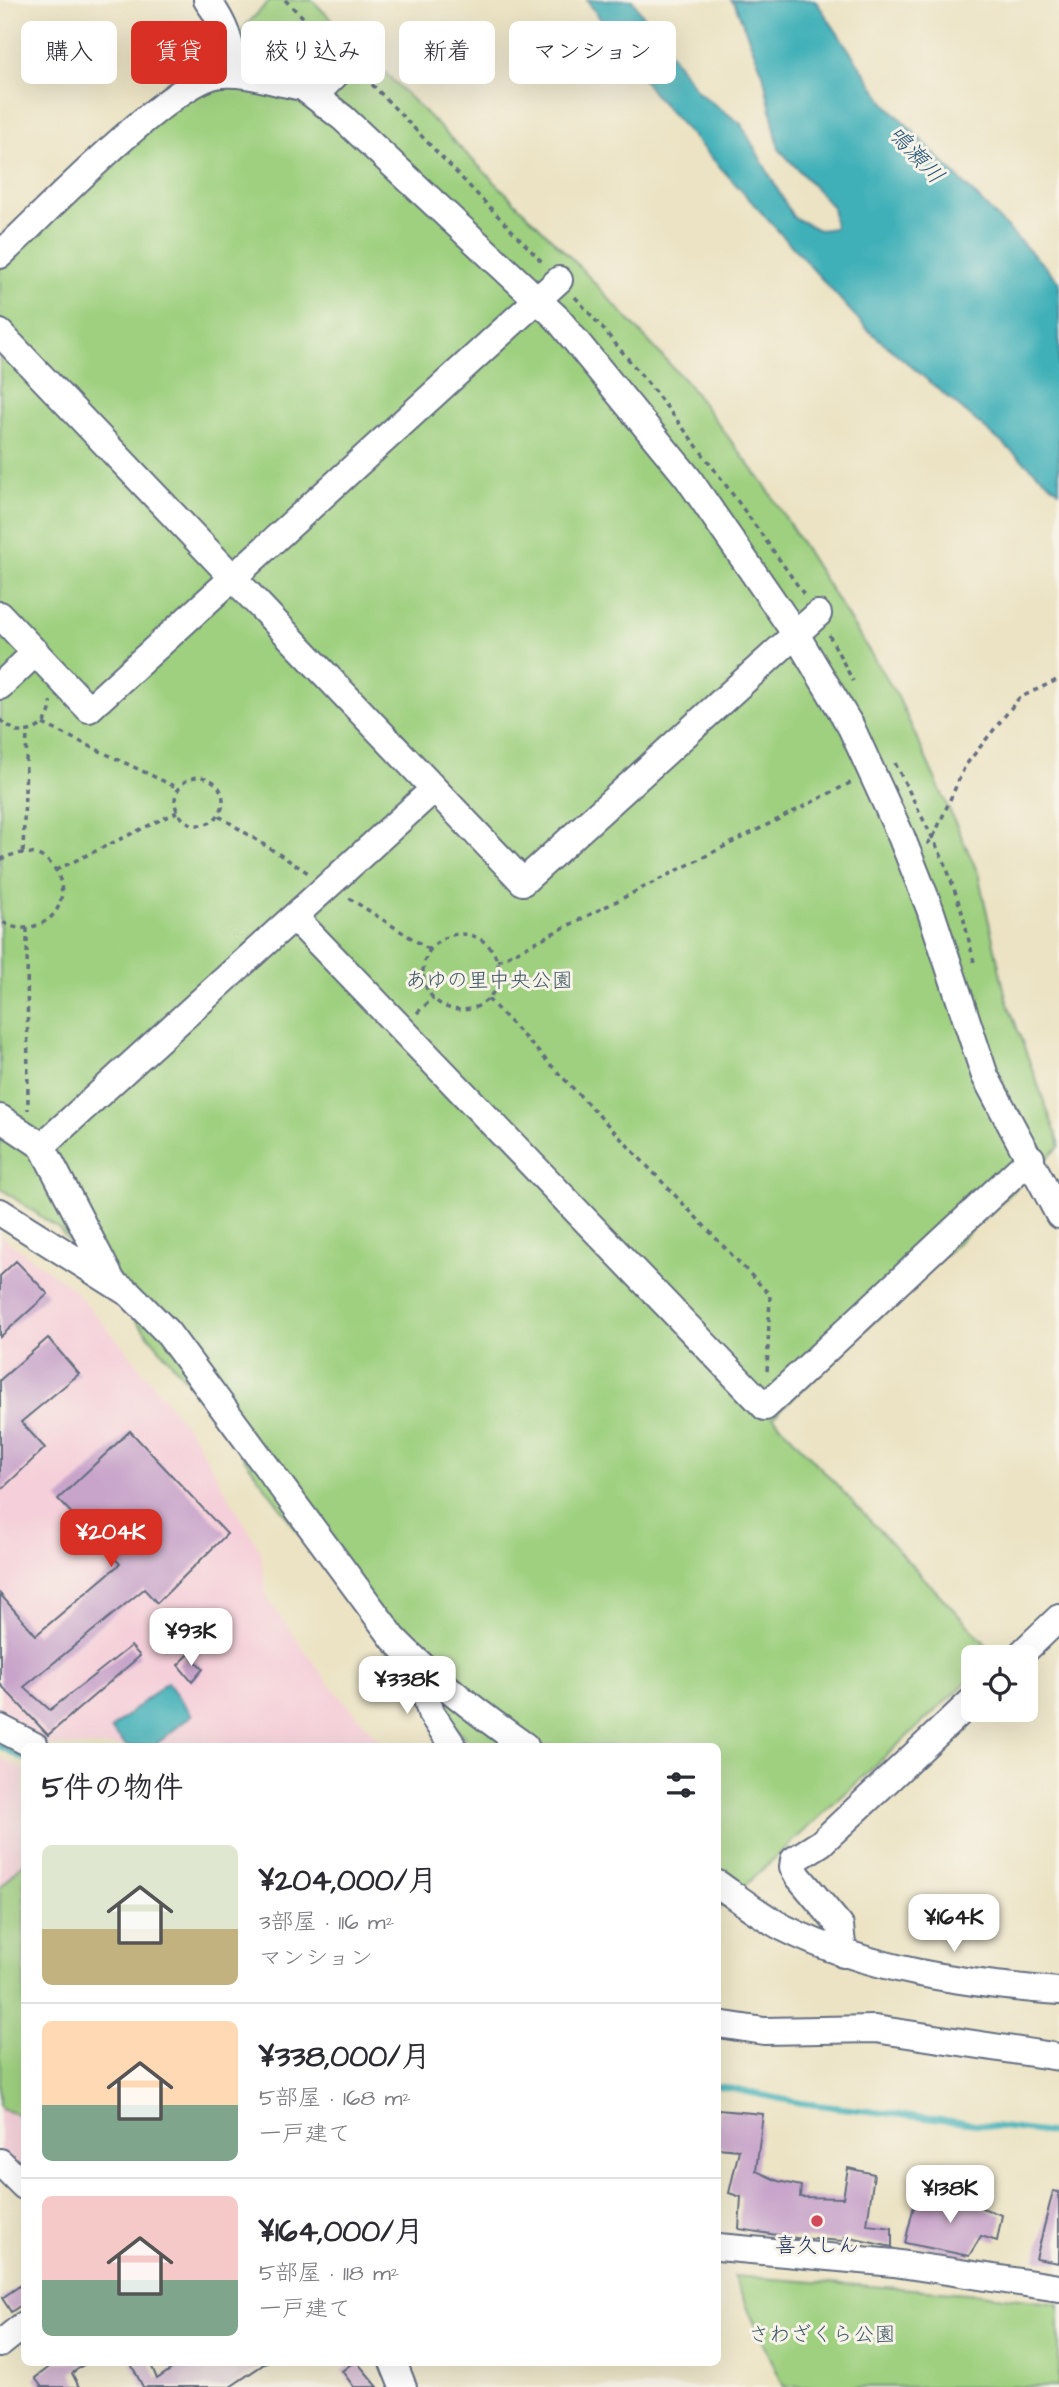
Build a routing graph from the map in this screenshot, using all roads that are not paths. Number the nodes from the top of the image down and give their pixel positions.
1 (207, 0) edge
2 (234, 74) junction
3 (326, 84) edge
4 (304, 88) junction
5 (0, 254) edge
6 (559, 280) road end
7 (538, 299) junction
8 (0, 333) edge
9 (233, 578) junction
10 (818, 614) dead end
11 (0, 615) edge
12 (795, 633) junction
13 (36, 652) junction
14 (0, 686) edge
15 (434, 789) junction
16 (294, 917) junction
17 (0, 1118) edge
18 (35, 1142) junction
19 (1031, 1158) junction
20 (0, 1212) edge
21 (1059, 1215) edge
22 (114, 1284) junction
23 (1059, 1618) edge
24 (1031, 1645) edge
25 (415, 1660) junction
26 (961, 1711) edge
27 (0, 1728) edge
28 (30, 1743) edge
29 (451, 1743) edge
30 (521, 1743) edge
31 (721, 1886) edge
32 (843, 1954) junction
33 (1059, 1991) edge
34 (721, 2024) edge
35 (1059, 2057) edge
36 (0, 2162) edge
37 (21, 2183) edge
38 (721, 2247) edge
39 (1059, 2288) edge
40 (21, 2327) edge
41 (0, 2344) edge
42 (395, 2366) edge
43 (403, 2387) edge

1 - 2 street
2 - 4 street
2 - 5 street
3 - 4 street
4 - 7 street
6 - 7 street
7 - 9 street
7 - 12 street
8 - 9 street
9 - 13 street
9 - 15 street
10 - 12 street
11 - 13 street
12 - 15 street
12 - 19 street
13 - 14 street
15 - 16 street
16 - 18 street
16 - 19 street
17 - 18 street
18 - 22 street
19 - 21 street
20 - 22 street
22 - 25 street
23 - 24 street
25 - 29 street
25 - 30 street
26 - 32 street
27 - 28 street
31 - 32 street
32 - 33 street
34 - 35 street
36 - 37 street
38 - 39 street
40 - 41 street
42 - 43 street

